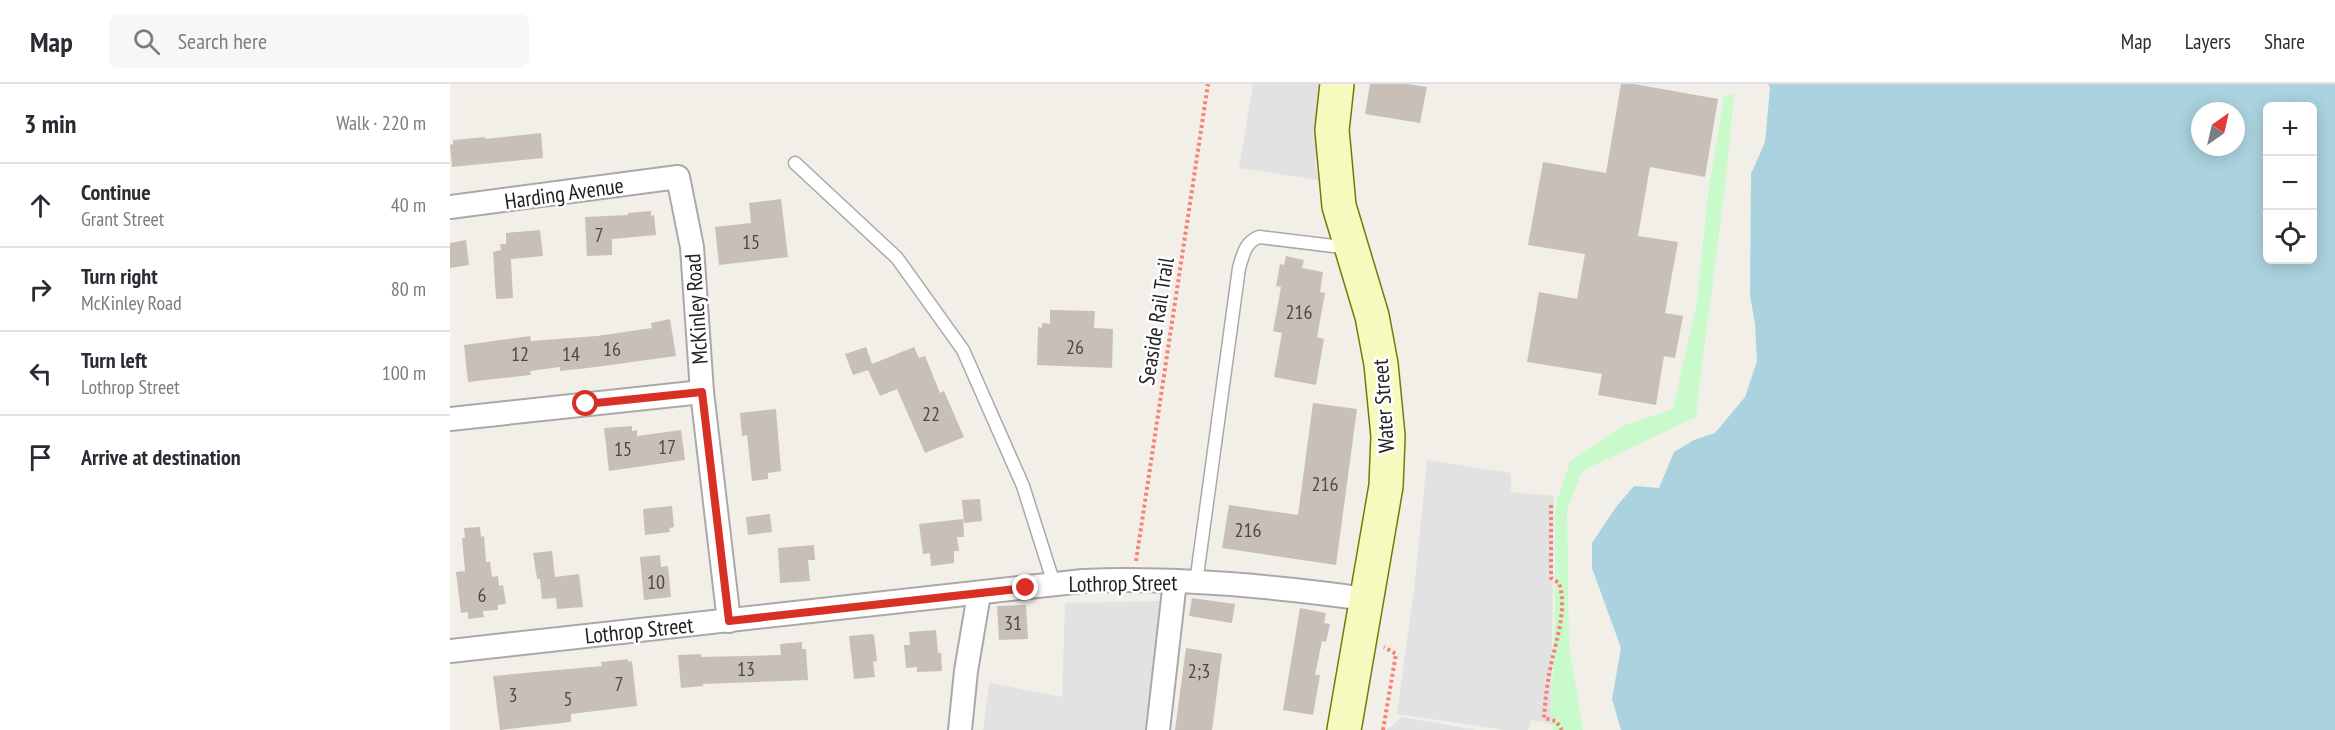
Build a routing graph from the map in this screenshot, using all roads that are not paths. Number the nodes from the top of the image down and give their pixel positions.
1 (1336, 84) edge
2 (795, 162) dead end
3 (678, 177) joint
4 (450, 207) edge
5 (1351, 248) junction
6 (702, 392) junction
7 (450, 419) edge
8 (1186, 582) junction
9 (1054, 584) junction
10 (979, 594) junction
11 (1366, 599) junction
12 (729, 621) junction
13 (450, 651) edge
14 (960, 730) edge
15 (1158, 730) edge
16 (1344, 730) edge

1 - 5 main road, Water Street
2 - 9 lane
3 - 4 street, Harding Avenue
3 - 6 street, McKinley Road
5 - 8 lane
5 - 11 main road, Water Street
6 - 7 street
6 - 12 street, McKinley Road
8 - 9 street, Lothrop Street
8 - 11 street, Lothrop Street
8 - 15 street
9 - 10 street, Lothrop Street
10 - 12 street, Lothrop Street
10 - 14 street
11 - 16 main road, Water Street
12 - 13 street, Lothrop Street

